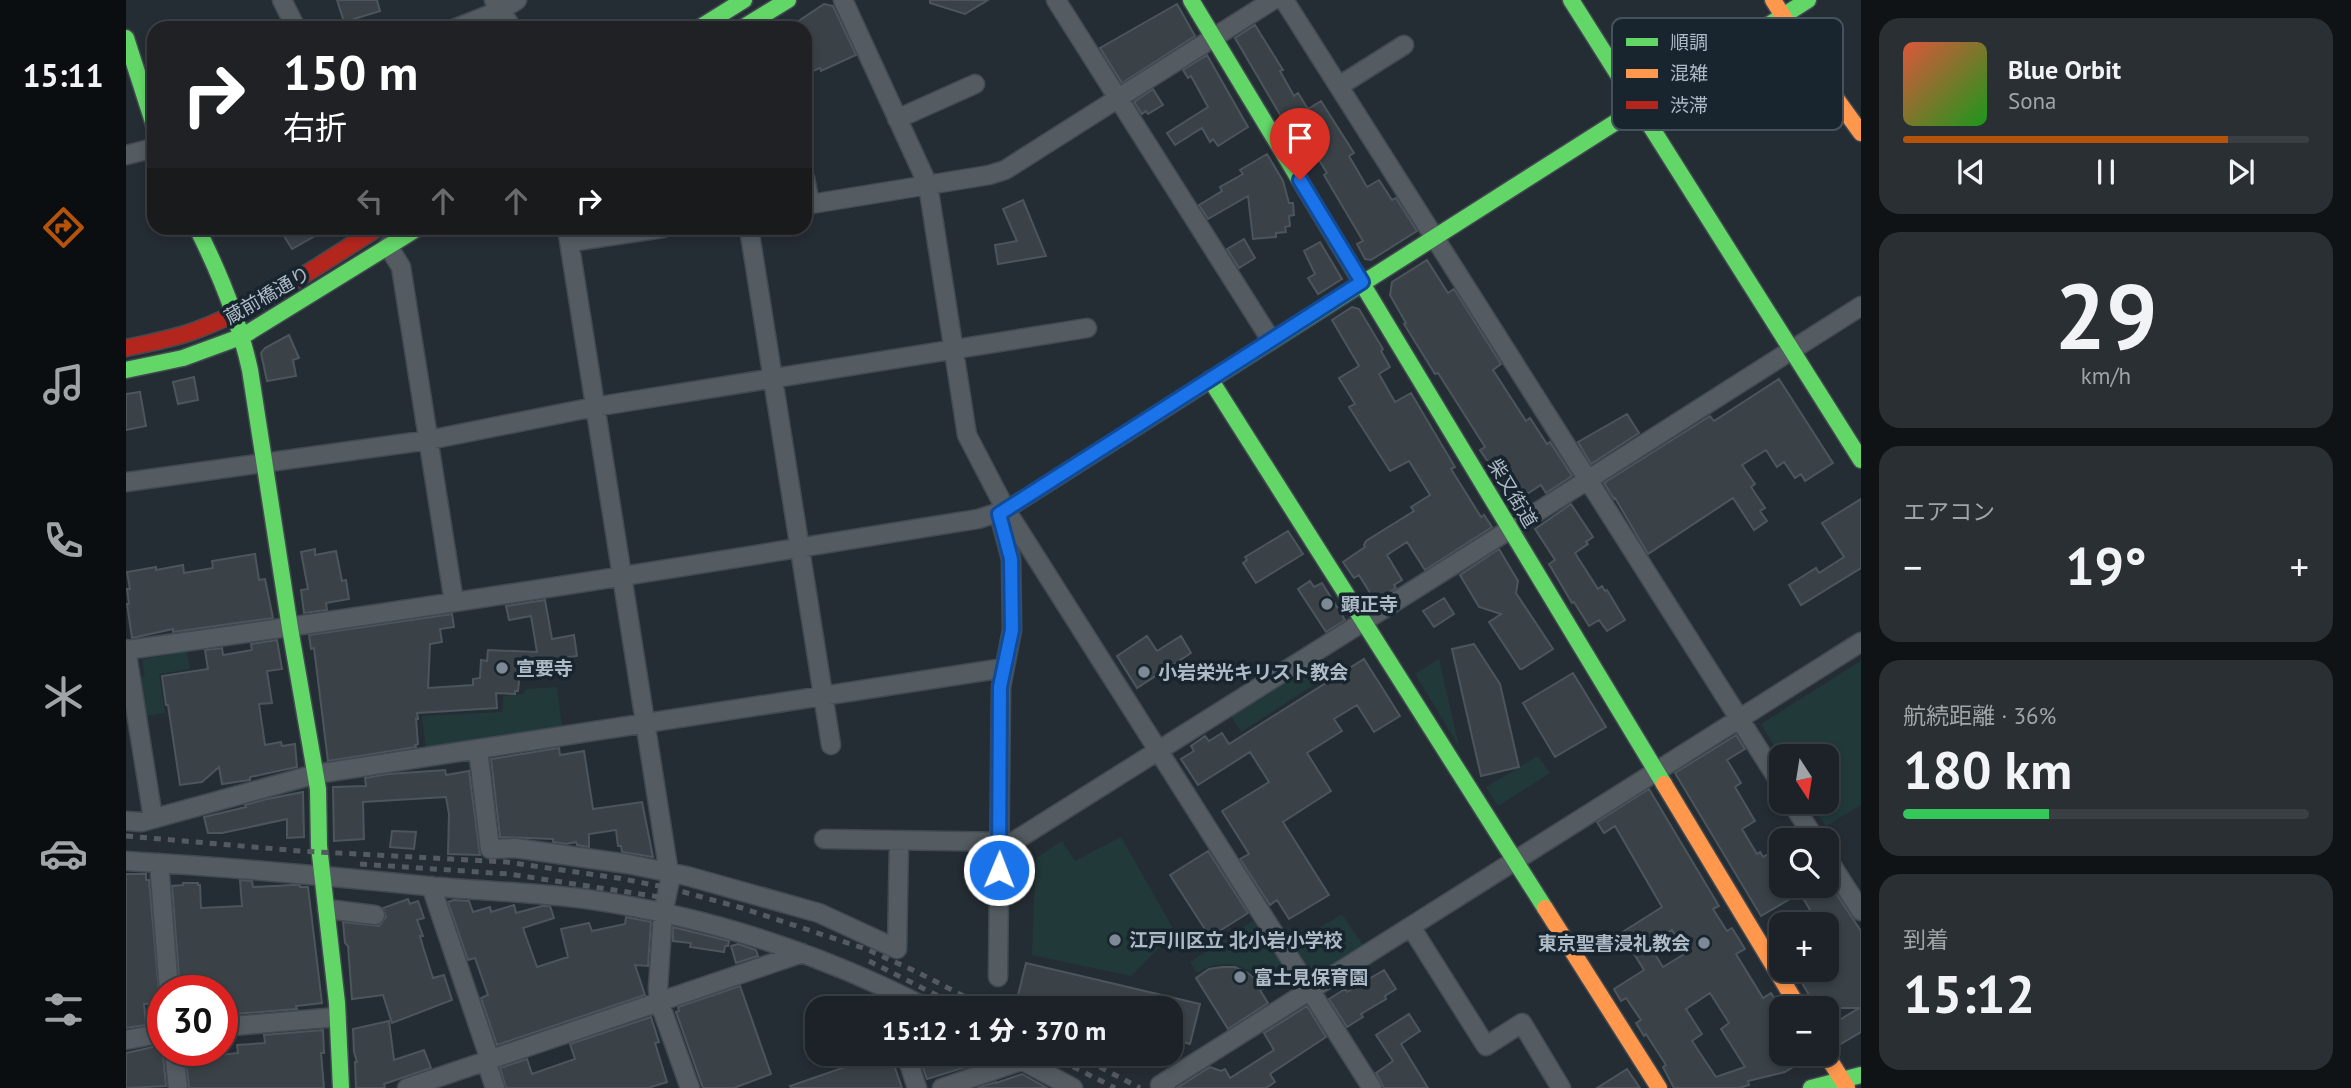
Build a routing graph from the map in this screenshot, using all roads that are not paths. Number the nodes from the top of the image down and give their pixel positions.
1 (282, 0) edge
2 (517, 0) edge
3 (744, 0) edge
4 (788, 0) edge
5 (843, 0) edge
6 (1056, 0) edge
7 (1191, 0) edge
8 (1273, 0) edge
9 (1284, 0) edge
10 (1571, 0) edge
11 (1773, 0) edge
12 (1808, 0) edge
13 (497, 5) edge
14 (725, 5) edge
15 (1783, 16) junction
16 (1780, 18) edge
17 (292, 21) edge
18 (468, 21) edge
19 (507, 21) edge
20 (707, 21) edge
21 (754, 21) edge
22 (126, 38) edge
23 (1214, 38) junction
24 (1404, 45) dead end
25 (1612, 66) edge
26 (975, 84) dead end
27 (1339, 86) junction
28 (1119, 98) junction
29 (147, 103) edge
30 (1843, 107) edge
31 (897, 119) junction
32 (1612, 125) edge
33 (1652, 130) edge
34 (1861, 133) edge
35 (147, 150) edge
36 (126, 155) edge
37 (928, 185) junction
38 (812, 203) edge
39 (200, 235) edge
40 (366, 235) edge
41 (406, 235) edge
42 (568, 235) edge
43 (750, 235) edge
44 (1435, 237) junction
45 (388, 246) junction
46 (1362, 282) junction
47 (1861, 306) edge
48 (236, 314) junction
49 (1087, 328) dead end
50 (243, 336) junction
51 (1271, 340) junction
52 (126, 348) edge
53 (954, 350) junction
54 (1792, 350) junction
55 (126, 370) edge
56 (773, 379) junction
57 (1210, 379) junction
58 (594, 407) junction
59 (429, 440) junction
60 (1861, 460) edge
61 (265, 465) junction
62 (1588, 478) junction
63 (126, 482) edge
64 (999, 513) junction
65 (1511, 529) junction
66 (798, 548) junction
67 (621, 576) junction
68 (454, 602) junction
69 (1364, 622) junction
70 (290, 628) junction
71 (1861, 642) edge
72 (126, 650) edge
73 (1004, 668) junction
74 (823, 695) junction
75 (1739, 718) junction
76 (645, 722) junction
77 (831, 745) dead end
78 (478, 748) junction
79 (1159, 750) junction
80 (1769, 765) edge
81 (1656, 771) junction
82 (316, 774) junction
83 (153, 818) junction
84 (126, 821) edge
85 (824, 839) dead end
86 (899, 841) junction
87 (1000, 843) junction
88 (126, 860) edge
89 (1515, 861) junction
90 (159, 863) junction
91 (669, 872) junction
92 (324, 876) junction
93 (1839, 877) edge
94 (432, 886) junction
95 (327, 909) junction
96 (1861, 911) edge
97 (663, 913) junction
98 (375, 915) dead end
99 (1411, 927) junction
100 (802, 953) junction
101 (168, 975) edge
102 (998, 977) dead end
103 (883, 986) junction
104 (1310, 990) junction
105 (886, 996) edge
106 (903, 996) edge
107 (1791, 996) edge
108 (659, 1001) junction
109 (337, 1017) junction
110 (238, 1026) edge
111 (147, 1036) edge
112 (126, 1040) edge
113 (488, 1060) junction
114 (176, 1066) edge
115 (910, 1066) edge
116 (994, 1066) edge
117 (1032, 1066) edge
118 (1833, 1066) edge
119 (1861, 1075) edge
120 (1844, 1084) edge
121 (178, 1088) edge
122 (341, 1088) edge
123 (407, 1088) edge
124 (495, 1088) edge
125 (690, 1088) edge
126 (917, 1088) edge
127 (942, 1088) edge
128 (1073, 1088) edge
129 (1166, 1088) edge
130 (1372, 1088) edge
131 (1561, 1088) edge
132 (1659, 1088) edge
133 (1811, 1088) edge

1 - 17 street
2 - 13 street
3 - 14 street
4 - 21 street
5 - 31 street
6 - 28 street
7 - 23 street, 柴又街道
8 - 23 street
9 - 27 street
10 - 25 street
11 - 15 street
12 - 15 street
13 - 18 street
13 - 19 street
14 - 20 street
15 - 16 street
22 - 29 street
23 - 28 street
23 - 46 street, 柴又街道
24 - 27 street
26 - 31 street
27 - 44 street
28 - 37 street
28 - 51 street
30 - 34 street
31 - 37 street
32 - 44 street
33 - 54 street
35 - 36 street
37 - 38 street
37 - 53 street
39 - 48 street
40 - 48 street, 蔵前橋通り
41 - 45 street, 蔵前橋通り
42 - 58 street
43 - 56 street
44 - 46 street
44 - 62 street
45 - 50 street, 蔵前橋通り
45 - 59 street
46 - 51 street
46 - 65 street, 柴又街道
47 - 54 street
48 - 50 street
48 - 52 street, 蔵前橋通り
49 - 53 street
50 - 55 street, 蔵前橋通り
50 - 61 street
51 - 57 street
53 - 56 street
53 - 64 street
54 - 60 street
54 - 62 street
56 - 58 street
56 - 66 street
57 - 64 street
57 - 69 street
58 - 59 street
58 - 67 street
59 - 61 street
59 - 68 street
61 - 63 street
61 - 70 street
62 - 65 street
62 - 75 street
64 - 66 street
64 - 73 street
64 - 79 street
65 - 69 street
65 - 81 street, 柴又街道
66 - 67 street
66 - 74 street
67 - 68 street
67 - 76 street
68 - 70 street
69 - 79 street
69 - 89 street
70 - 72 street
70 - 82 street
71 - 75 street
72 - 83 street
73 - 74 street
73 - 87 street
74 - 76 street
74 - 77 street
75 - 80 street
75 - 81 street
76 - 78 street
76 - 91 street
78 - 82 street
78 - 91 street
79 - 87 street
79 - 104 street
81 - 89 street
81 - 107 street, 柴又街道
82 - 83 street
82 - 92 street
83 - 84 street
85 - 86 street
86 - 87 street
86 - 91 street
87 - 102 street
88 - 90 street
89 - 99 street
89 - 132 street
90 - 92 street
90 - 101 street
91 - 97 street
92 - 94 street
92 - 95 street
93 - 96 street
94 - 97 street
94 - 113 street
95 - 98 street
95 - 109 street
97 - 100 street
97 - 108 street
99 - 104 street
99 - 131 street
100 - 103 street
100 - 108 street
103 - 105 street
103 - 106 street
104 - 129 street
104 - 130 street
108 - 113 street
108 - 125 street
109 - 110 street
109 - 122 street
111 - 112 street
113 - 123 street
113 - 124 street
114 - 121 street
115 - 126 street
116 - 127 street
117 - 128 street
118 - 120 street
119 - 120 street
120 - 133 street

